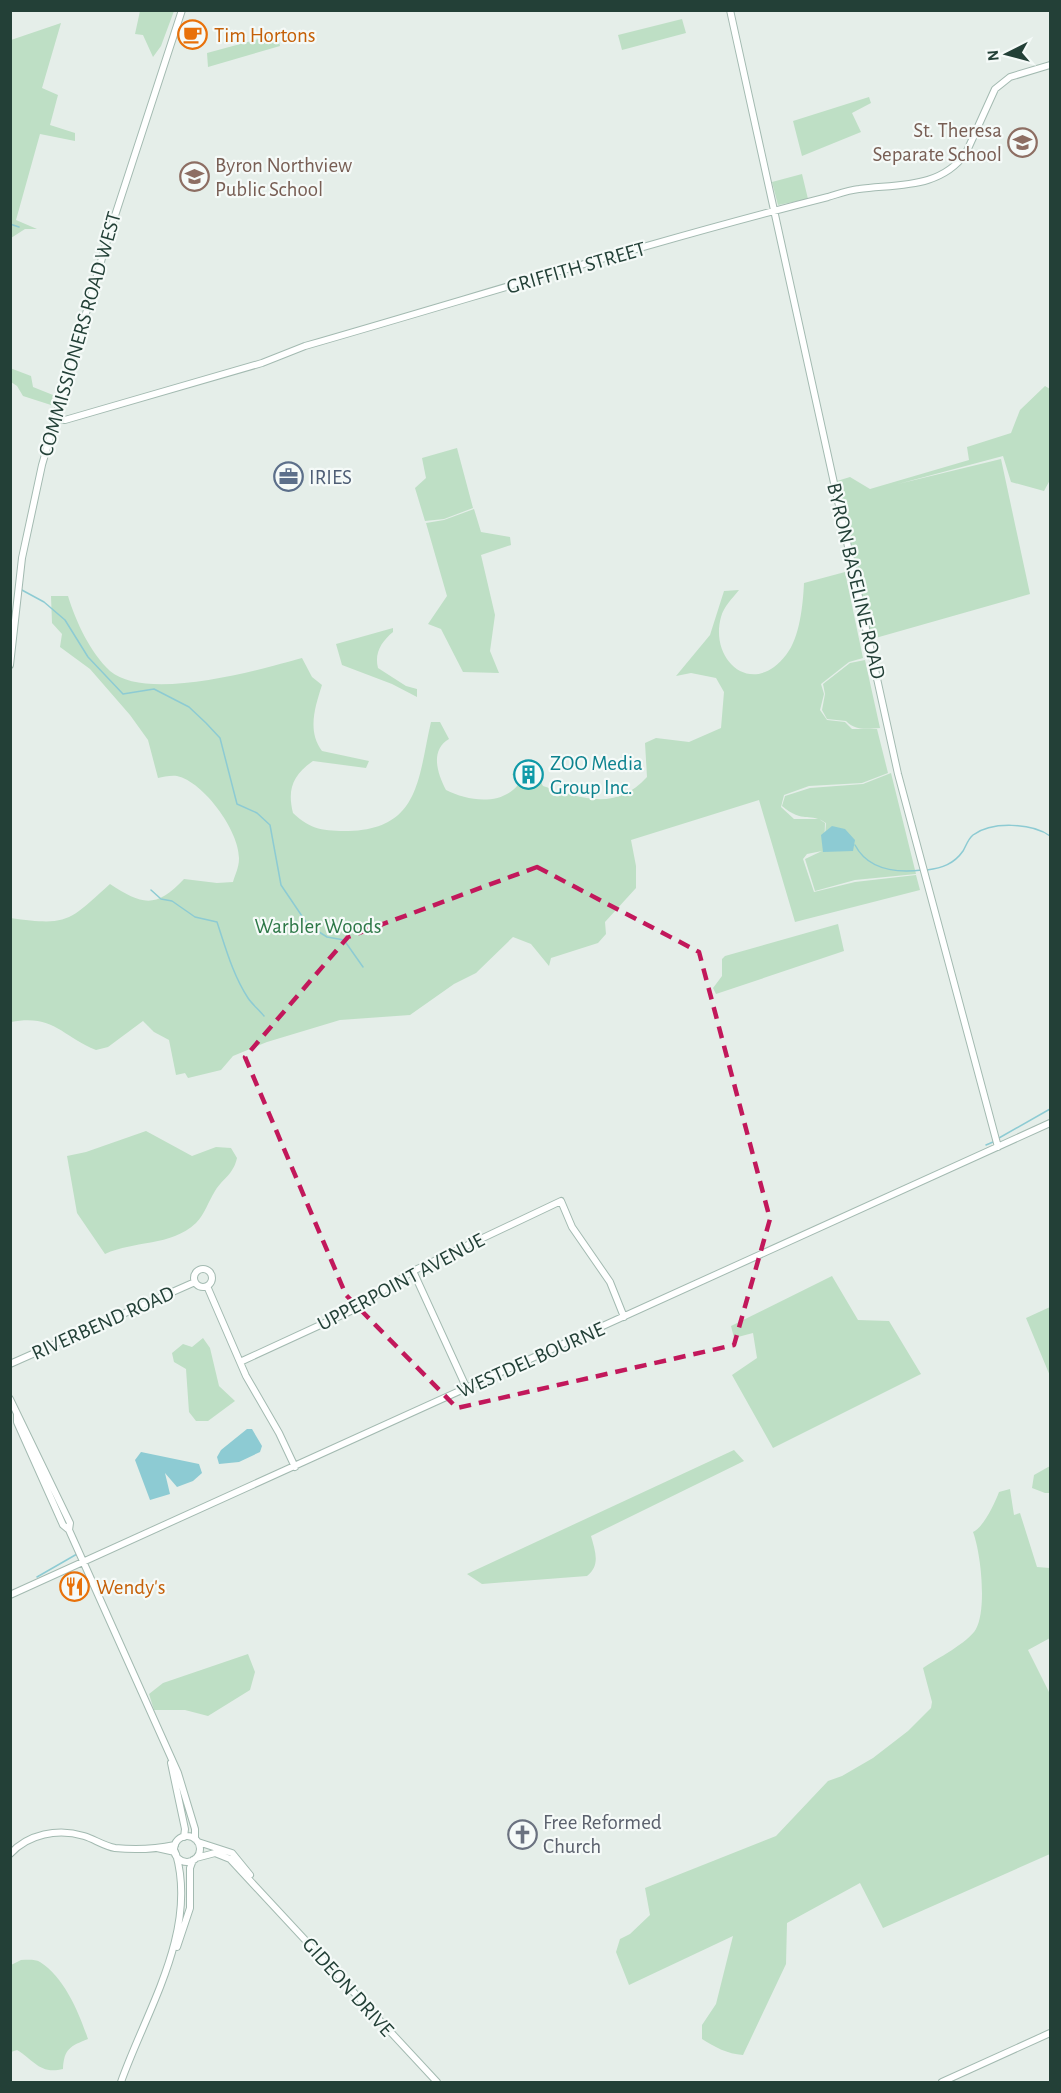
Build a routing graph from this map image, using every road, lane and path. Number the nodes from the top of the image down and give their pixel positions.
1 (182, 10) edge
2 (730, 10) edge
3 (1050, 65) edge
4 (776, 210) junction
5 (55, 418) junction
6 (10, 665) edge
7 (1050, 1123) edge
8 (998, 1147) junction
9 (413, 1271) junction
10 (195, 1282) junction
11 (207, 1286) junction
12 (624, 1317) junction
13 (240, 1362) junction
14 (10, 1364) edge
15 (467, 1389) junction
16 (10, 1399) edge
17 (295, 1467) junction
18 (86, 1562) junction
19 (10, 1595) edge
20 (169, 1753) junction
21 (184, 1837) junction
22 (196, 1840) junction
23 (176, 1850) junction
24 (10, 1854) edge
25 (194, 1859) junction
26 (260, 1890) junction
27 (170, 1957) junction
28 (1050, 2033) edge
29 (121, 2082) edge
30 (436, 2082) edge
31 (942, 2082) edge

1 - 5 main road, COMMISSIONERS ROAD WEST
2 - 4 main road, BYRON BASELINE ROAD
3 - 4 main road, GRIFFITH STREET
4 - 5 main road, GRIFFITH STREET
4 - 8 main road, BYRON BASELINE ROAD
5 - 6 main road, COMMISSIONERS ROAD WEST
7 - 8 main road, WESTDEL BOURNE
8 - 12 main road, WESTDEL BOURNE
9 - 12 main road, UPPERPOINT AVENUE
9 - 13 main road, UPPERPOINT AVENUE
9 - 15 main road
10 - 11 main road
10 - 11 main road
10 - 14 main road, RIVERBEND ROAD
11 - 13 main road
12 - 15 main road, WESTDEL BOURNE
13 - 17 main road
15 - 17 main road, WESTDEL BOURNE
16 - 18 main road
17 - 18 main road, WESTDEL BOURNE
18 - 19 main road, WESTDEL BOURNE
18 - 20 main road
20 - 21 main road
20 - 22 main road
21 - 22 main road
21 - 23 main road
22 - 25 main road
22 - 26 main road, GIDEON DRIVE
23 - 24 main road
23 - 25 main road
23 - 27 main road
25 - 26 main road, GIDEON DRIVE
25 - 27 main road
26 - 30 main road, GIDEON DRIVE
27 - 29 main road
28 - 31 main road

